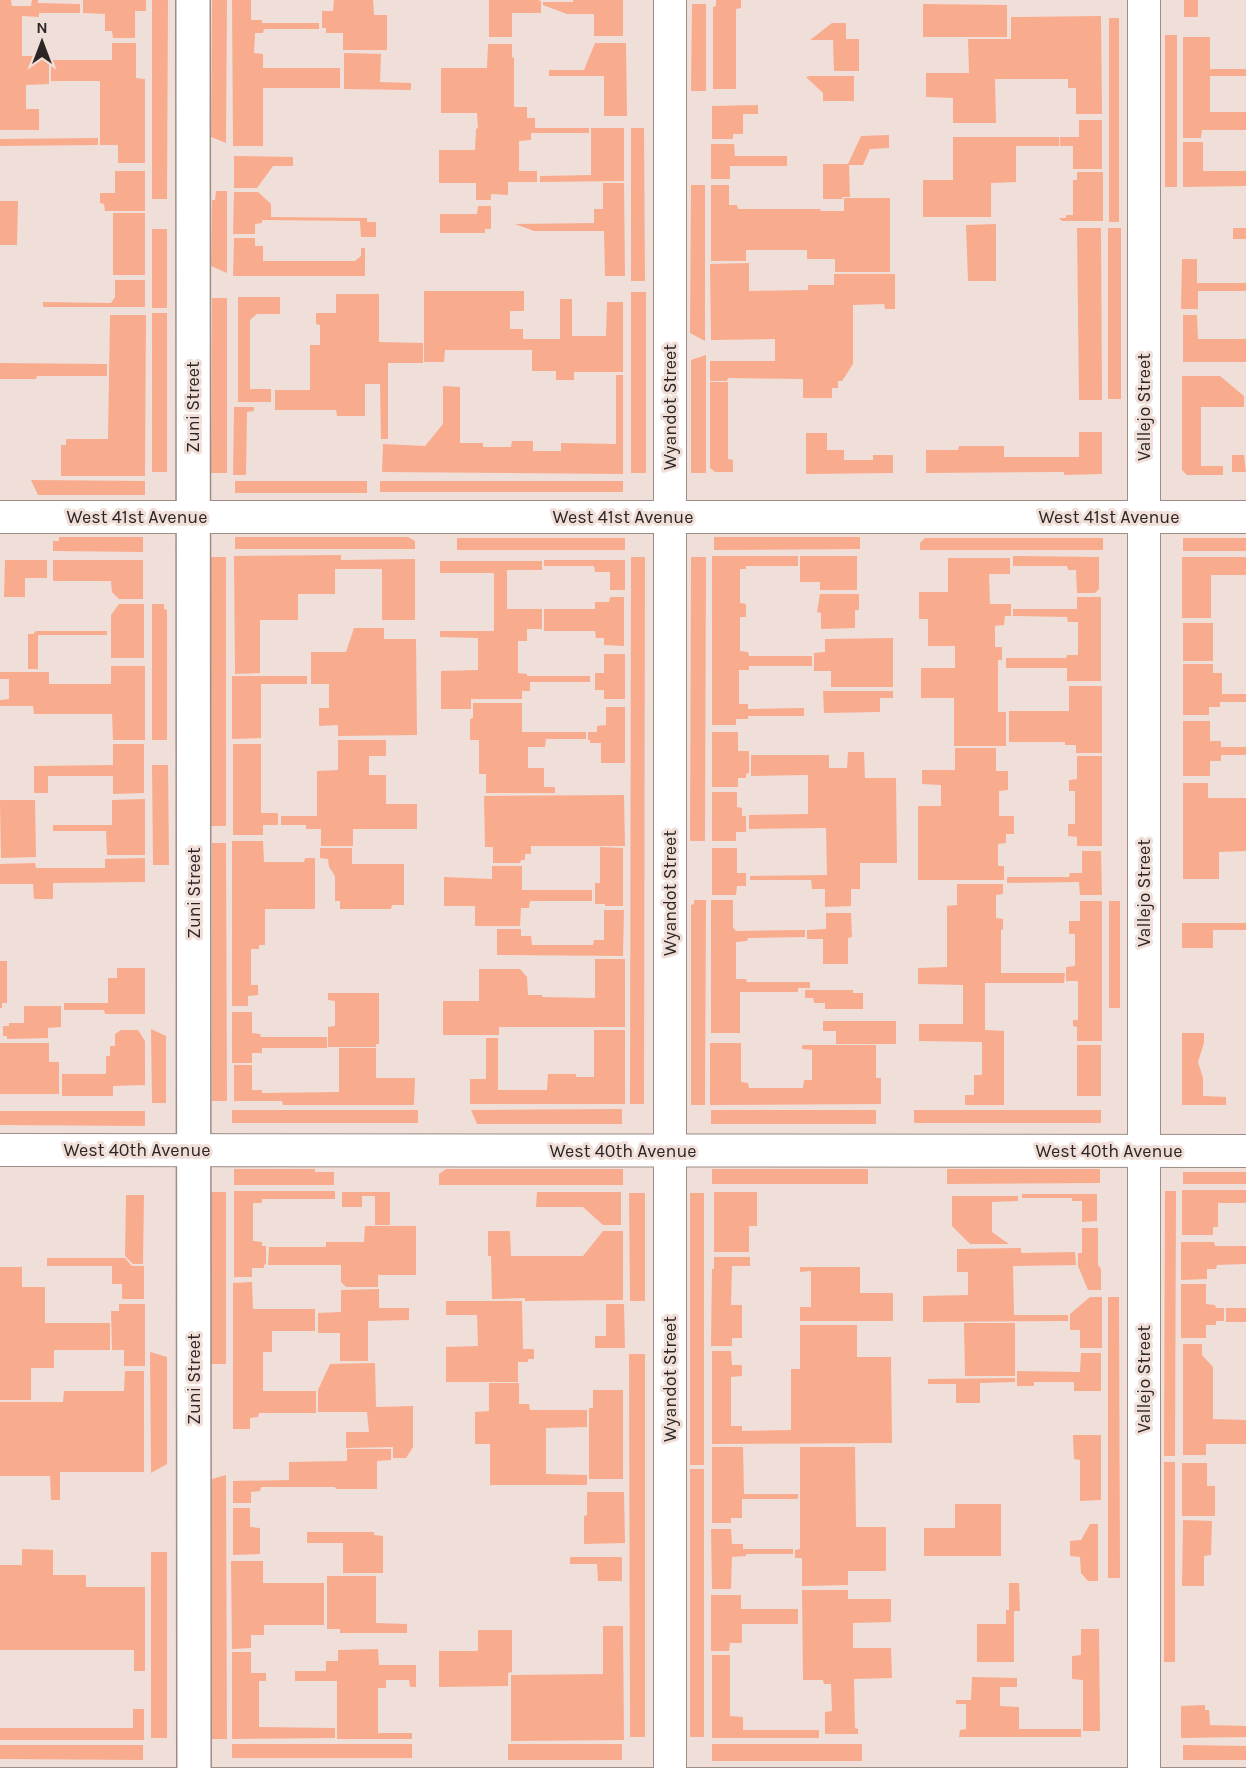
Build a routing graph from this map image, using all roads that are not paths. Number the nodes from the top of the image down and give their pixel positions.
1 (193, 0) edge
2 (670, 0) edge
3 (1144, 0) edge
4 (0, 517) edge
5 (193, 517) junction
6 (670, 517) junction
7 (1144, 517) junction
8 (1246, 517) edge
9 (0, 1150) edge
10 (194, 1150) junction
11 (670, 1151) junction
12 (1144, 1151) junction
13 (1246, 1151) edge
14 (0, 1784) edge
15 (1246, 1784) edge
16 (194, 1785) edge
17 (670, 1785) edge
18 (1144, 1785) edge

1 - 5 street, Zuni Street
2 - 6 street, Wyandot Street
3 - 7 street, Vallejo Street
4 - 5 street, West 41st Avenue
5 - 6 street, West 41st Avenue
5 - 10 street, Zuni Street
6 - 7 street, West 41st Avenue
6 - 11 street, Wyandot Street
7 - 8 street, West 41st Avenue
7 - 12 street, Vallejo Street
9 - 10 street, West 40th Avenue
10 - 11 street, West 40th Avenue
10 - 16 street, Zuni Street
11 - 12 street, West 40th Avenue
11 - 17 street, Wyandot Street
12 - 13 street, West 40th Avenue
12 - 18 street, Vallejo Street
14 - 16 street
15 - 18 street
16 - 17 street
17 - 18 street

